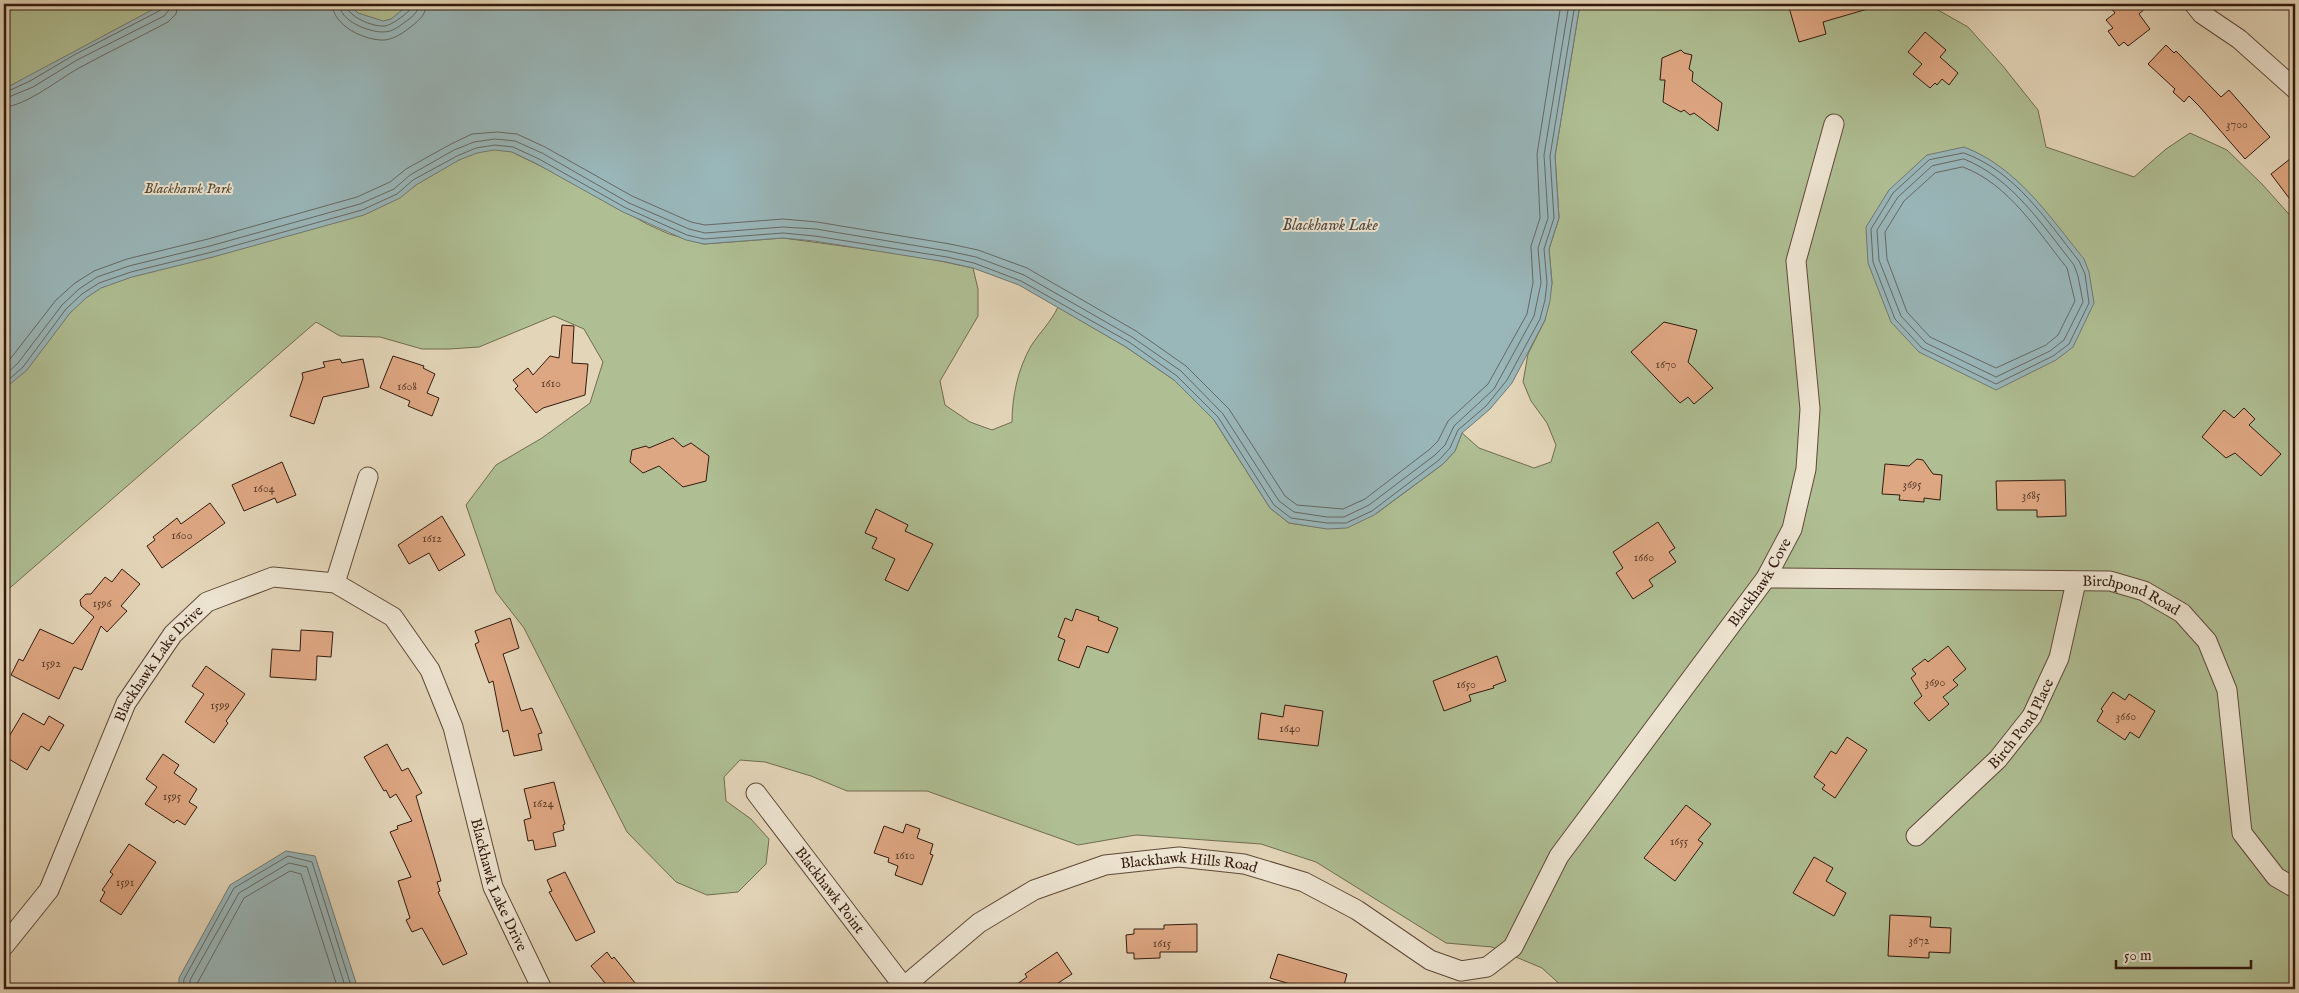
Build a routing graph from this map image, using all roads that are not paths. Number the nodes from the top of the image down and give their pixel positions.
1 (2194, 4) edge
2 (2295, 89) edge
3 (1834, 124) dead end
4 (368, 477) dead end
5 (1766, 578) junction
6 (2076, 582) junction
7 (335, 583) junction
8 (756, 793) dead end
9 (1916, 836) dead end
10 (2295, 888) edge
11 (4, 946) edge
12 (1487, 967) joint
13 (902, 988) edge
14 (542, 989) edge

1 - 2 street
3 - 5 street, Blackhawk Cove
4 - 7 street
5 - 6 street, Birchpond Road
5 - 12 street, Blackhawk Cove
6 - 9 street, Birch Pond Place
6 - 10 street, Birchpond Road
7 - 11 street, Blackhawk Lake Drive
7 - 14 street, Blackhawk Lake Drive
8 - 13 street, Blackhawk Point
12 - 13 street, Blackhawk Hills Road

